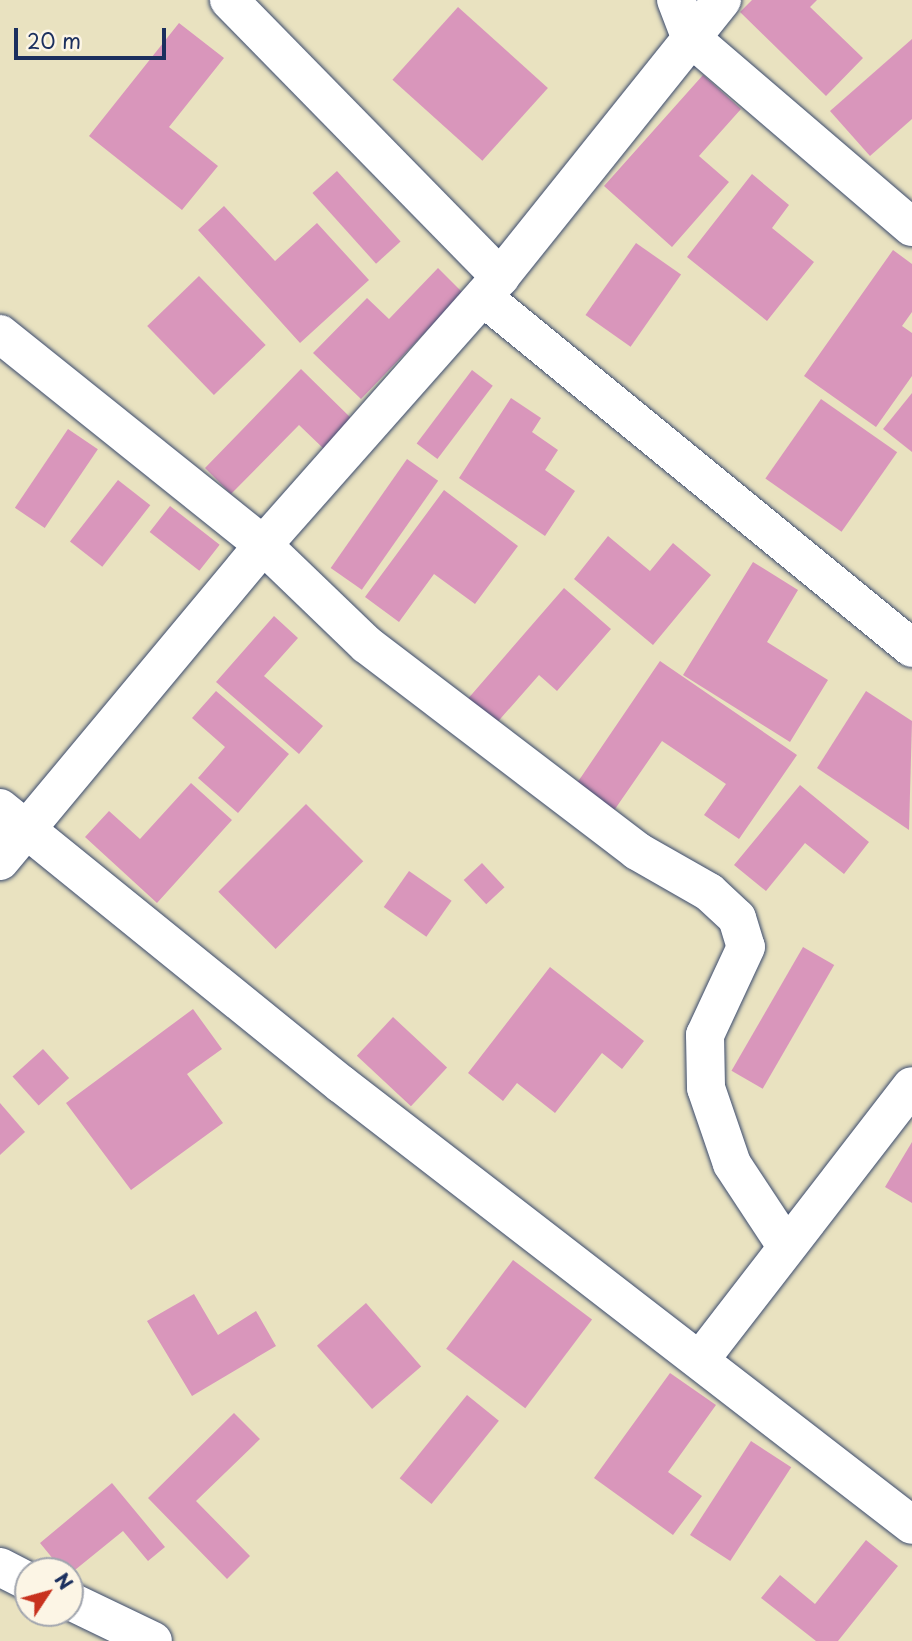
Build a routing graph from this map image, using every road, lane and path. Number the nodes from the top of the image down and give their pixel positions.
1 (229, 0) edge
2 (676, 0) edge
3 (722, 0) edge
4 (690, 37) junction
5 (912, 227) edge
6 (491, 287) junction
7 (0, 334) edge
8 (262, 545) junction
9 (912, 648) edge
10 (14, 818) edge
11 (0, 861) edge
12 (912, 1086) edge
13 (786, 1246) junction
14 (701, 1360) junction
15 (912, 1525) edge
16 (84, 1608) edge
17 (142, 1639) edge

1 - 6 street
2 - 4 street
3 - 4 street
4 - 5 street
4 - 6 street
6 - 8 street
6 - 9 street
7 - 8 street
8 - 10 street
8 - 13 street
10 - 11 street
10 - 14 street
12 - 13 street
13 - 14 street
14 - 15 street
16 - 17 street

